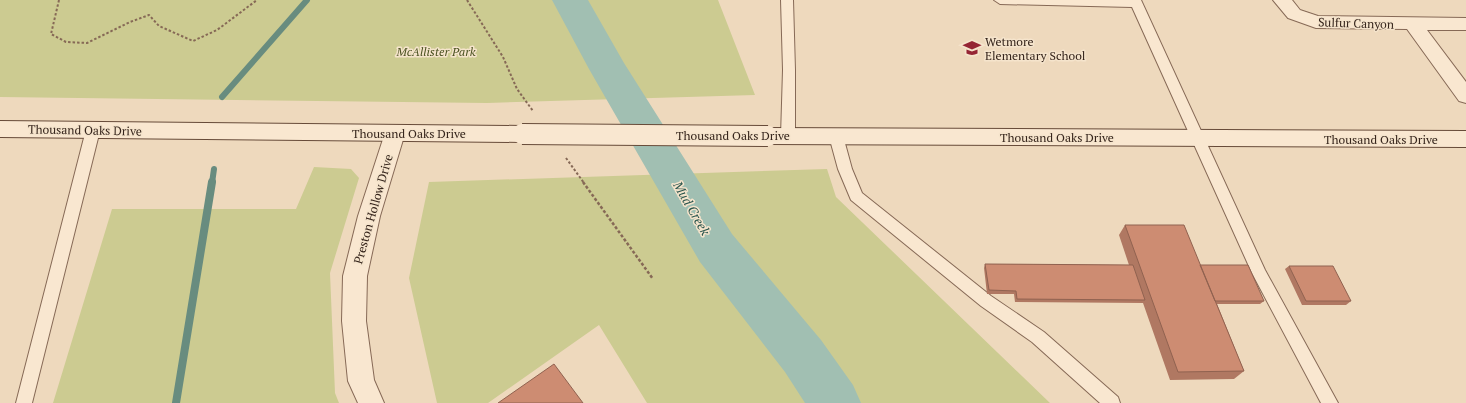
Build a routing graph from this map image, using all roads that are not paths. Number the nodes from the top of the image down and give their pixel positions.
1 (787, 0) edge
2 (1000, 0) edge
3 (1282, 0) edge
4 (1135, 1) edge
5 (1413, 24) junction
6 (1466, 24) edge
7 (1466, 96) edge
8 (0, 129) edge
9 (93, 130) junction
10 (395, 133) junction
11 (778, 136) junction
12 (836, 136) junction
13 (1198, 138) junction
14 (1466, 140) edge
15 (24, 403) edge
16 (371, 403) edge
17 (1112, 403) edge
18 (1330, 403) edge

1 - 11 lane
2 - 4 lane
3 - 5 main road, Sulfur Canyon
4 - 13 lane
5 - 6 main road, Sulfur Canyon
5 - 7 main road
8 - 9 main road, Thousand Oaks Drive
9 - 10 main road, Thousand Oaks Drive
9 - 15 lane
10 - 11 main road, Thousand Oaks Drive, bridge
10 - 16 main road, Preston Hollow Drive
11 - 12 main road, Thousand Oaks Drive
12 - 13 main road, Thousand Oaks Drive
12 - 17 lane
13 - 14 main road, Thousand Oaks Drive
13 - 18 lane

